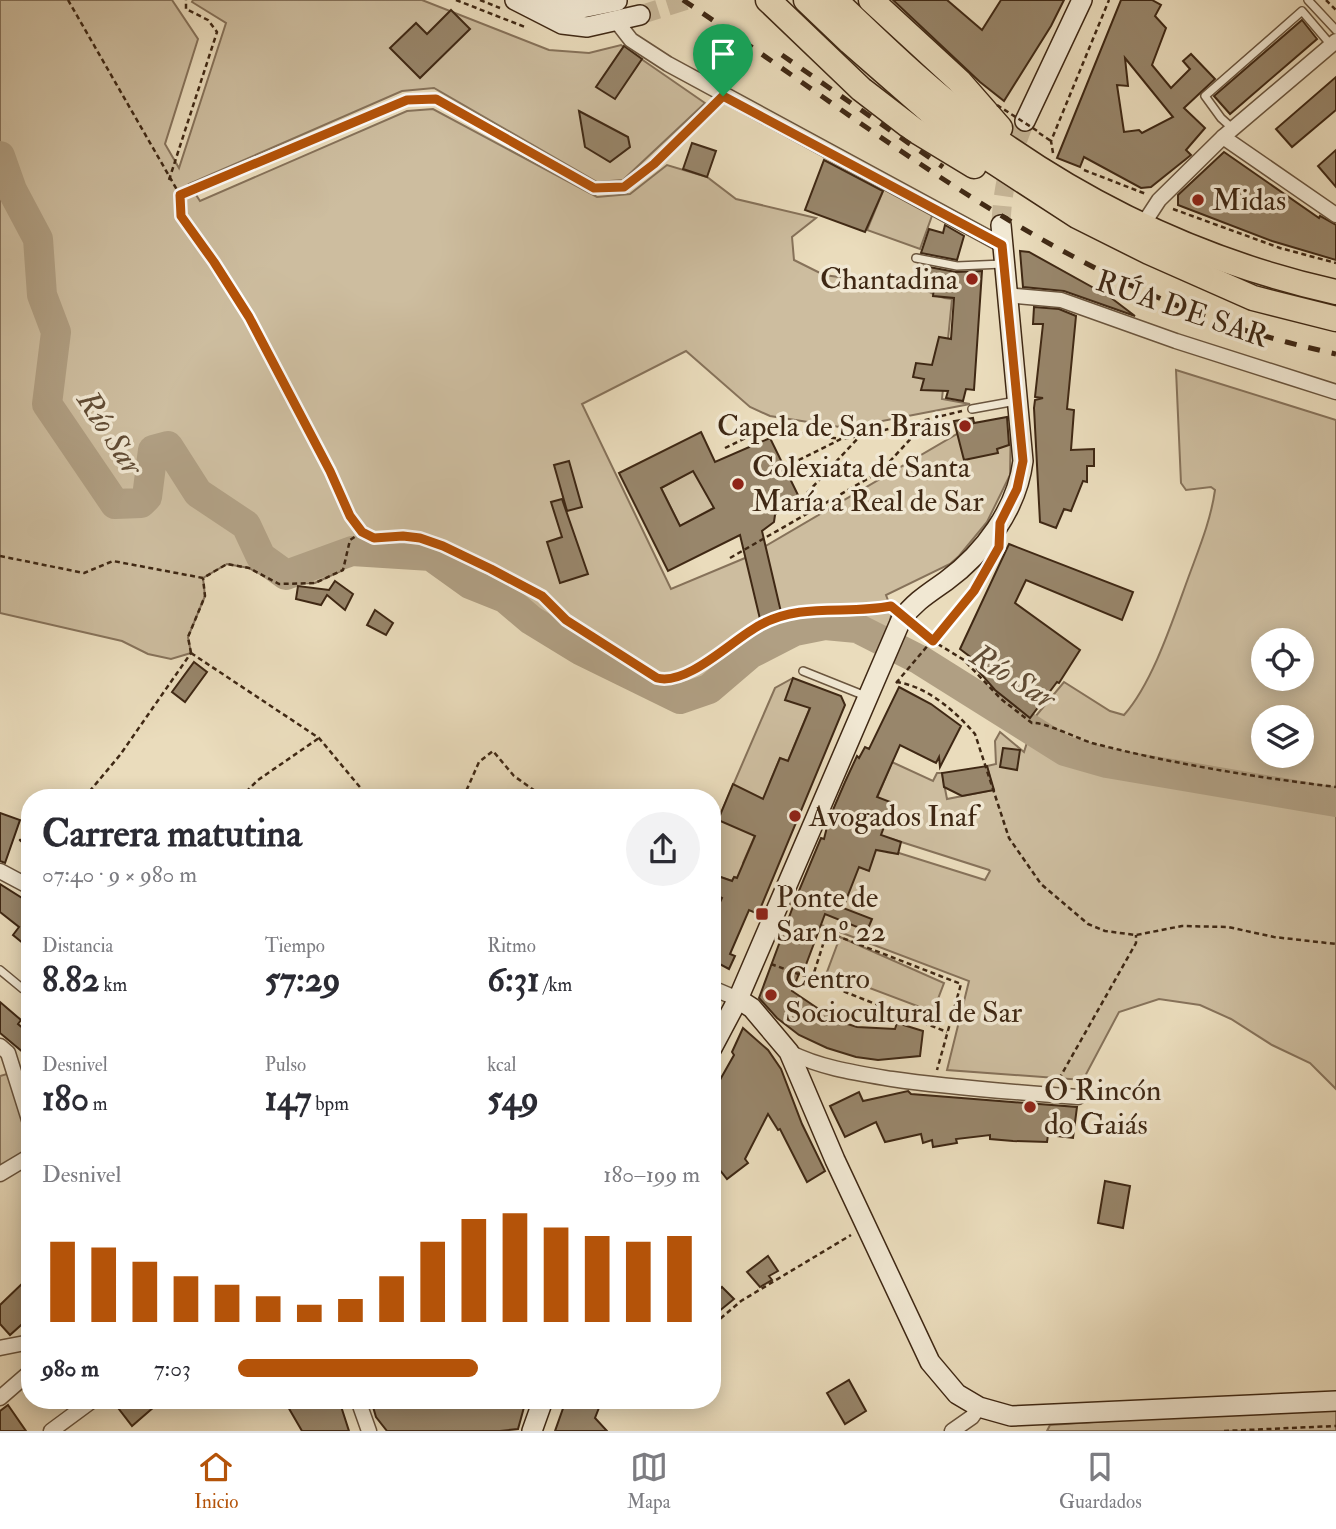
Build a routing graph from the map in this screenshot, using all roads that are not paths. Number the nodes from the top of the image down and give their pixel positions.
1 (768, 0) edge
2 (806, 0) edge
3 (835, 0) edge
4 (871, 0) edge
5 (1082, 0) edge
6 (1308, 0) edge
7 (617, 1) edge
8 (523, 3) edge
9 (640, 15) tunnel mouth
10 (617, 22) junction
11 (1336, 30) edge
12 (857, 35) junction
13 (1334, 43) edge
14 (1032, 127) tunnel mouth
15 (1228, 132) junction
16 (1027, 161) junction
17 (1336, 215) edge
18 (1142, 226) junction
19 (1003, 245) junction
20 (916, 258) dead end
21 (1336, 292) edge
22 (1006, 295) junction
23 (1252, 298) junction
24 (1336, 318) edge
25 (1336, 392) edge
26 (1017, 401) junction
27 (972, 409) road end
28 (803, 671) dead end
29 (868, 697) junction
30 (0, 871) edge
31 (21, 882) edge
32 (0, 970) edge
33 (21, 987) edge
34 (721, 992) edge
35 (738, 999) junction
36 (721, 1031) edge
37 (0, 1046) edge
38 (789, 1052) junction
39 (21, 1094) edge
40 (1078, 1097) dead end
41 (21, 1161) edge
42 (0, 1174) edge
43 (21, 1344) edge
44 (0, 1348) edge
45 (21, 1380) edge
46 (0, 1398) edge
47 (1336, 1401) edge
48 (979, 1408) junction
49 (81, 1409) edge
50 (361, 1409) edge
51 (540, 1409) edge
52 (51, 1431) edge
53 (369, 1431) edge
54 (532, 1431) edge
55 (952, 1431) edge

1 - 23 highway
2 - 12 highway
3 - 12 highway
4 - 16 highway
5 - 14 street
6 - 11 lane
7 - 8 street
8 - 10 street
9 - 10 street
10 - 19 street
12 - 16 highway
12 - 23 highway
13 - 15 street
13 - 15 lane
15 - 17 street
15 - 18 street
16 - 18 highway
18 - 21 highway
19 - 20 lane
19 - 22 street
22 - 25 street, RÚA DE SAR
22 - 26 street
23 - 24 highway
26 - 27 lane
26 - 29 street
28 - 29 lane
29 - 35 street
30 - 31 street
32 - 33 lane
34 - 35 street
35 - 36 street
35 - 38 street
37 - 39 street
38 - 40 street
38 - 48 street
41 - 42 street
43 - 44 street
45 - 46 street
47 - 48 street
48 - 55 street
49 - 52 street
50 - 53 street
51 - 54 street

